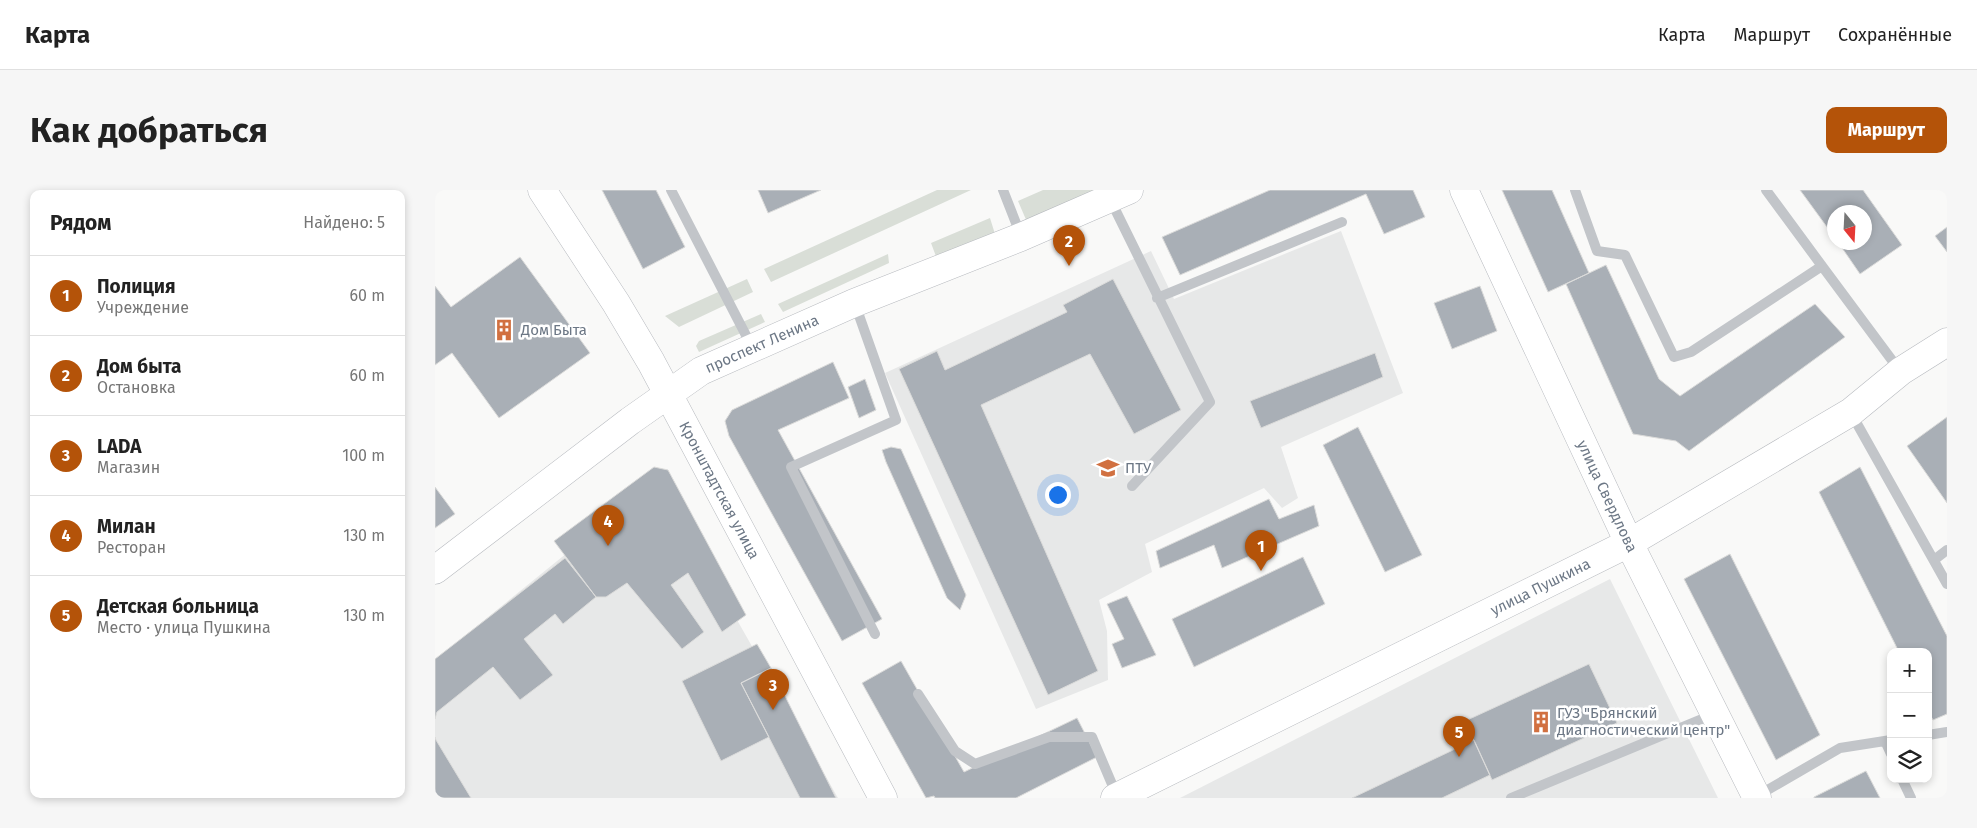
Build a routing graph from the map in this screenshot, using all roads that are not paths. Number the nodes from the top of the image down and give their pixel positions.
1 (541, 190) edge
2 (671, 190) edge
3 (1003, 190) edge
4 (1464, 190) edge
5 (1575, 190) edge
6 (1766, 190) edge
7 (1119, 194) edge
8 (1342, 222) dead end
9 (1021, 237) junction
10 (1822, 266) junction
11 (1157, 298) junction
12 (855, 303) junction
13 (1947, 342) edge
14 (753, 348) junction
15 (1901, 372) junction
16 (668, 393) junction
17 (1851, 412) junction
18 (1132, 486) dead end
19 (1629, 543) junction
20 (1947, 550) edge
21 (1934, 560) junction
22 (435, 570) edge
23 (1947, 584) edge
24 (875, 634) dead end
25 (918, 694) dead end
26 (1715, 714) junction
27 (1947, 732) edge
28 (1932, 734) edge
29 (1887, 740) edge
30 (1904, 783) edge
31 (1757, 797) edge
32 (883, 798) edge
33 (1116, 798) edge
34 (1511, 798) edge
35 (1911, 798) edge

1 - 16 main road, Кронштадтская улица
2 - 14 lane
3 - 9 lane
4 - 19 main road, улица Свердлова
5 - 10 lane
6 - 10 lane
7 - 9 main road, проспект Ленина
7 - 11 lane
8 - 11 lane
9 - 12 main road, проспект Ленина
10 - 15 lane
11 - 18 lane
12 - 14 main road, проспект Ленина
12 - 24 lane
13 - 15 main road, улица Пушкина
14 - 16 main road, проспект Ленина
15 - 17 main road, улица Пушкина
16 - 22 main road, проспект Ленина
16 - 32 main road, Кронштадтская улица
17 - 19 main road, улица Пушкина
17 - 21 lane
19 - 26 main road, улица Свердлова
19 - 33 main road, улица Пушкина
20 - 21 lane
21 - 23 lane
25 - 33 lane
26 - 31 main road, улица Свердлова
26 - 34 lane
27 - 28 lane
29 - 31 lane
30 - 35 lane

